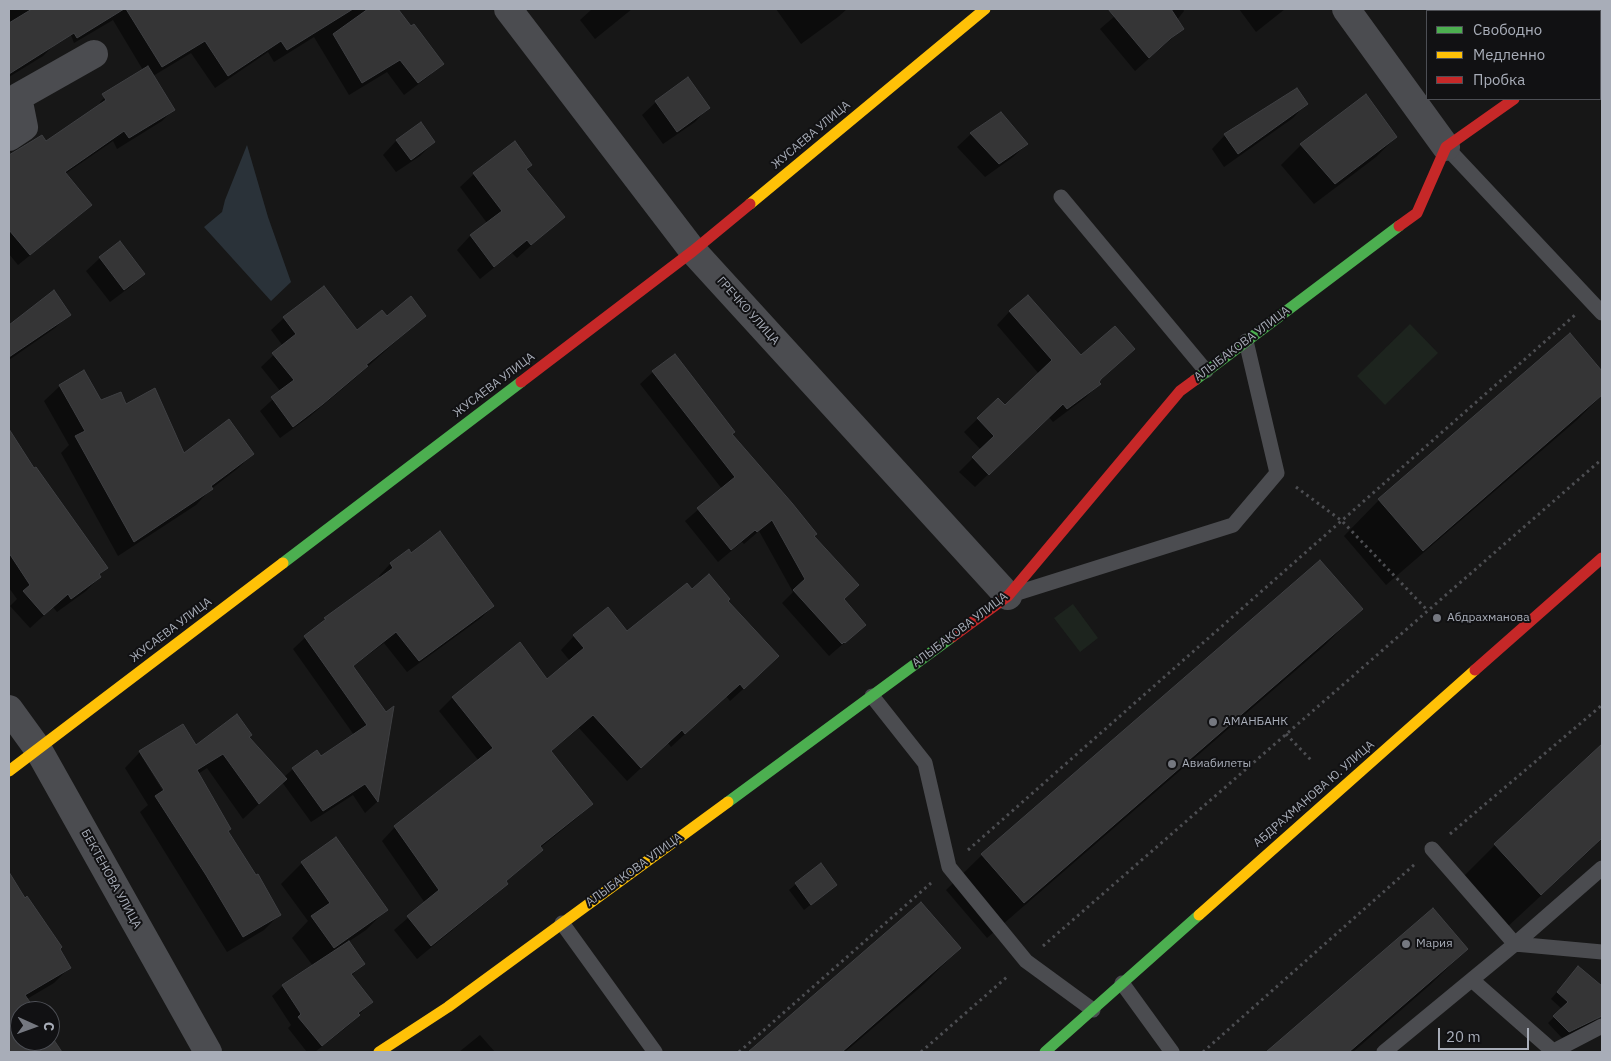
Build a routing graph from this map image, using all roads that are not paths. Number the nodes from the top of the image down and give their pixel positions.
1 (508, 9) edge
2 (985, 9) edge
3 (1346, 9) edge
4 (94, 54) dead end
5 (1513, 100) edge
6 (9, 137) edge
7 (1446, 147) junction
8 (1060, 197) dead end
9 (693, 251) junction
10 (1602, 313) edge
11 (1246, 341) junction
12 (1206, 371) junction
13 (1602, 558) edge
14 (1008, 596) junction
15 (872, 696) junction
16 (9, 709) edge
17 (38, 749) junction
18 (9, 771) edge
19 (1432, 849) road end
20 (1602, 868) edge
21 (562, 923) junction
22 (1515, 944) junction
23 (1602, 952) edge
24 (1472, 980) junction
25 (1122, 982) junction
26 (1093, 1010) junction
27 (1602, 1026) edge
28 (208, 1052) edge
29 (379, 1052) edge
30 (655, 1052) edge
31 (1045, 1052) edge
32 (1172, 1052) edge
33 (1384, 1052) edge
34 (1554, 1052) edge

1 - 9 street, ГРЕЧКО УЛИЦА
2 - 9 main road, ЖУСАЕВА УЛИЦА
3 - 7 street
4 - 6 street
5 - 7 main road
7 - 10 lane
7 - 11 main road, АЛЫБАКОВА УЛИЦА
8 - 12 lane
9 - 14 street, ГРЕЧКО УЛИЦА
9 - 17 main road, ЖУСАЕВА УЛИЦА
11 - 12 main road, АЛЫБАКОВА УЛИЦА
11 - 14 lane
12 - 14 main road, АЛЫБАКОВА УЛИЦА
13 - 25 main road, АБДРАХМАНОВА Ю. УЛИЦА
14 - 15 main road, АЛЫБАКОВА УЛИЦА
15 - 21 main road, АЛЫБАКОВА УЛИЦА
15 - 26 lane
16 - 17 street, БЕКТЕНОВА УЛИЦА
17 - 18 main road, ЖУСАЕВА УЛИЦА
17 - 28 street, БЕКТЕНОВА УЛИЦА
19 - 22 lane
20 - 22 lane
21 - 29 main road, АЛЫБАКОВА УЛИЦА
21 - 30 lane
22 - 23 lane
22 - 24 lane
24 - 33 lane
24 - 34 lane
25 - 26 main road, АБДРАХМАНОВА Ю. УЛИЦА
25 - 32 lane
26 - 31 main road, АБДРАХМАНОВА Ю. УЛИЦА
27 - 34 lane

